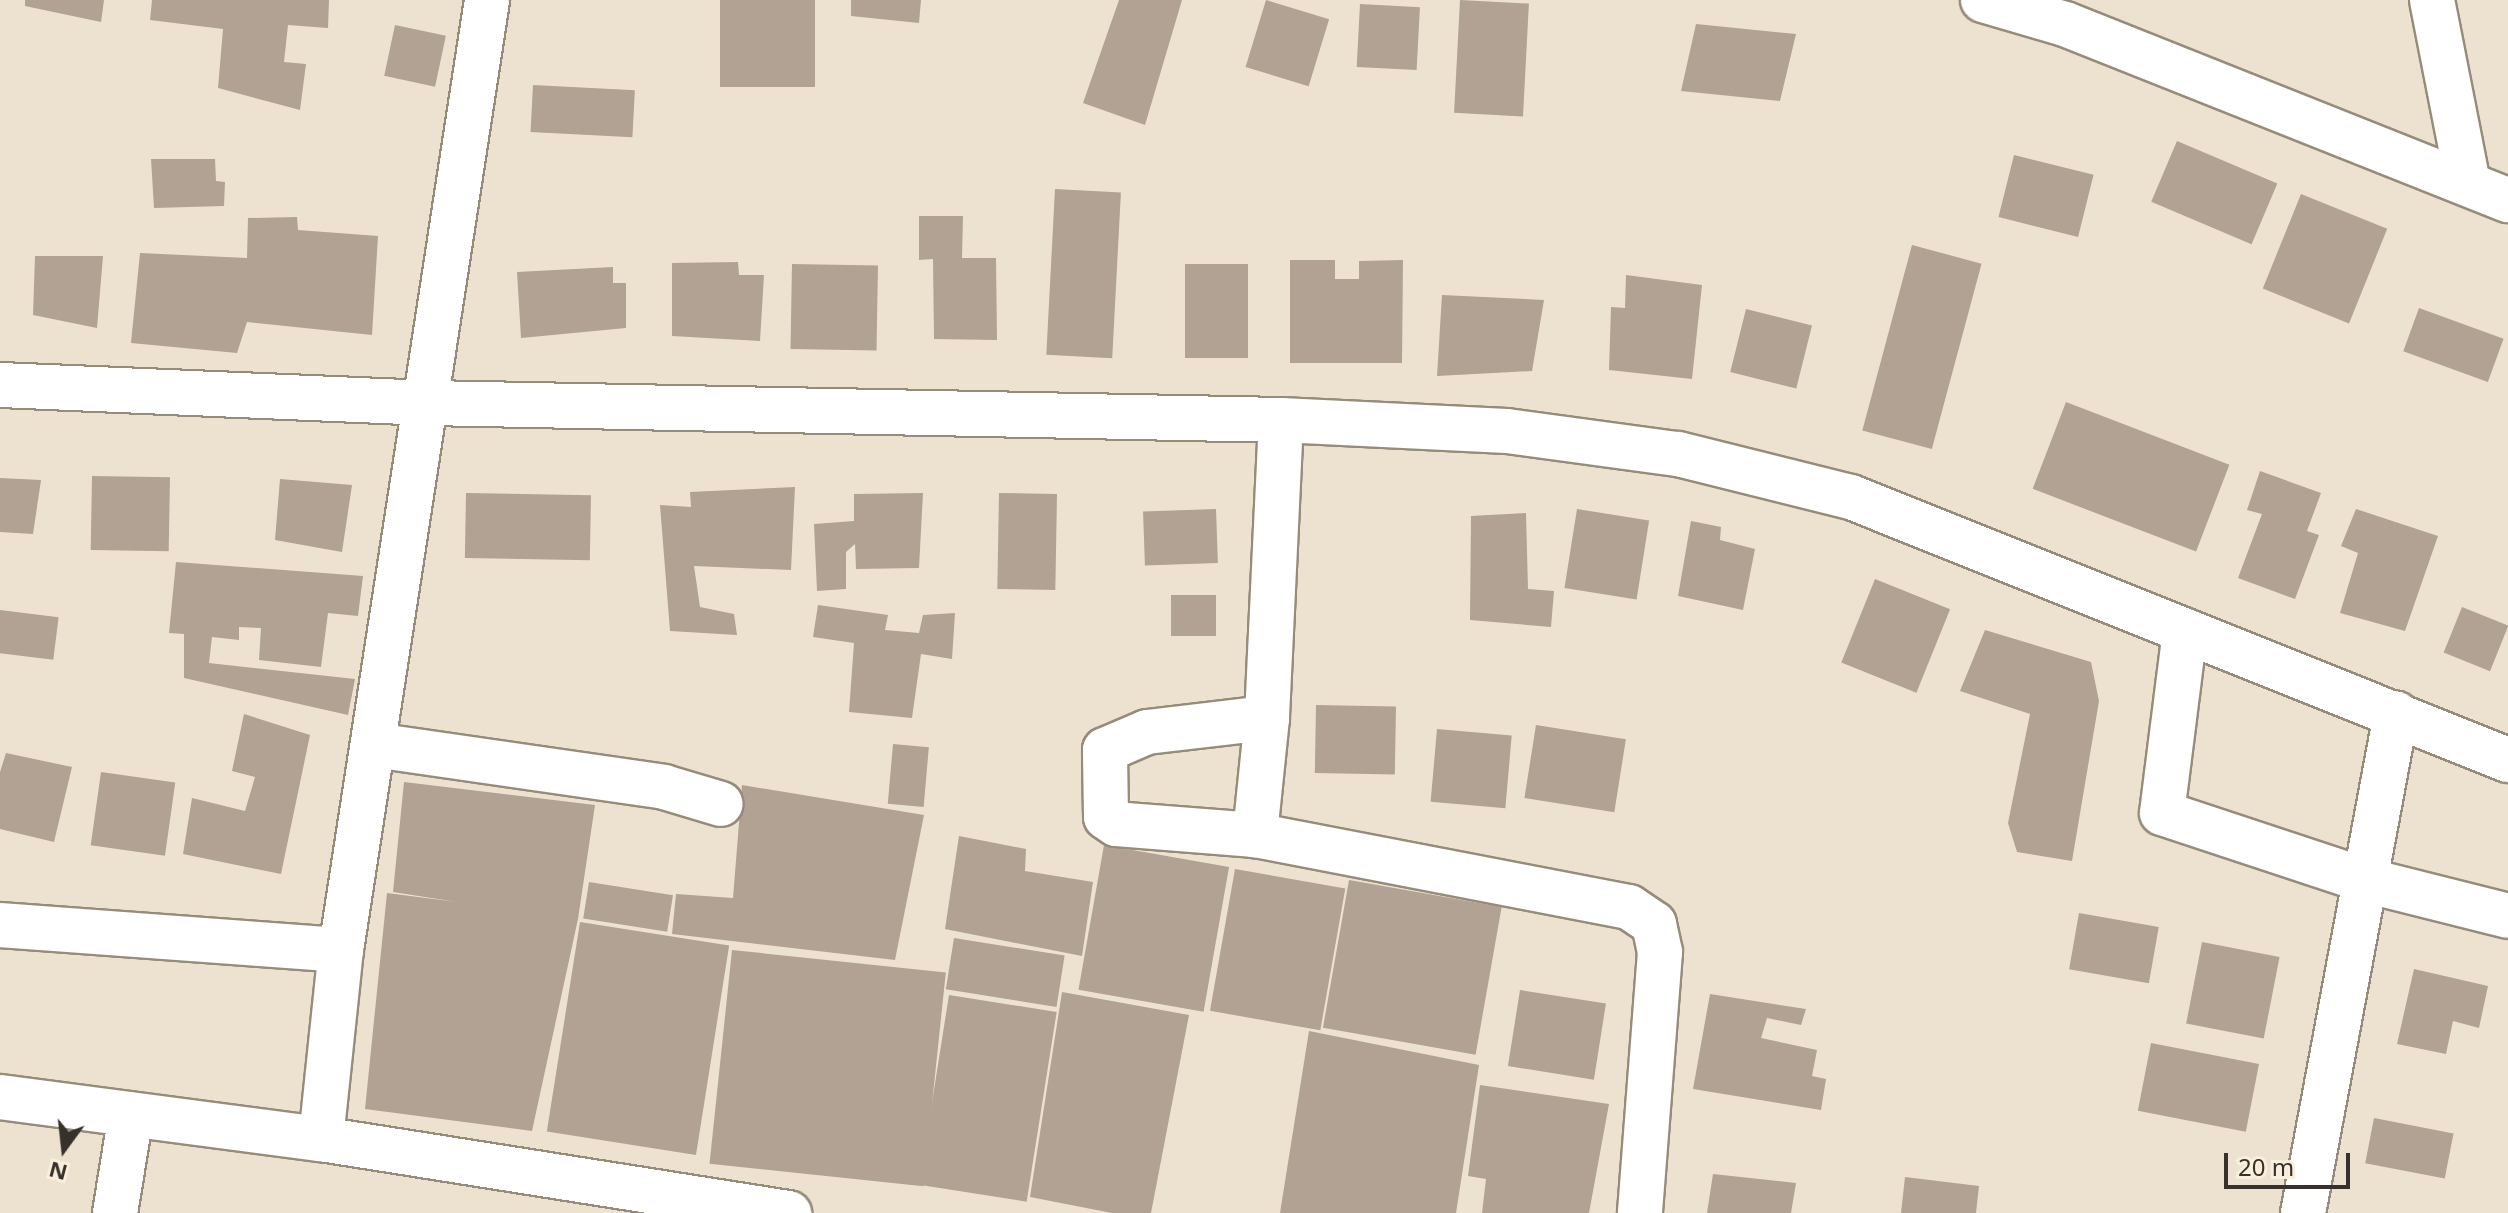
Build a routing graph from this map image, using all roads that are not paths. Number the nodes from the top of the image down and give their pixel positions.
1 (487, 0) edge
2 (1983, 0) edge
3 (2432, 0) edge
4 (2468, 183) junction
5 (2508, 200) edge
6 (0, 385) edge
7 (428, 403) junction
8 (1281, 420) junction
9 (2185, 631) junction
10 (2396, 714) junction
11 (1267, 718) junction
12 (374, 745) junction
13 (2508, 760) edge
14 (721, 804) dead end
15 (1255, 835) junction
16 (2365, 880) junction
17 (2508, 916) edge
18 (0, 925) edge
19 (341, 950) junction
20 (0, 1097) edge
21 (131, 1114) junction
22 (321, 1139) junction
23 (115, 1213) edge
24 (789, 1213) edge
25 (1640, 1213) edge
26 (2303, 1213) edge

1 - 7 street
2 - 4 street
3 - 4 street
4 - 5 street
6 - 7 street
7 - 8 street
7 - 12 street
8 - 9 street
8 - 11 street
9 - 10 street
9 - 16 street
10 - 13 street
10 - 16 street
11 - 15 street
11 - 15 street
12 - 14 street
12 - 19 street
15 - 25 street
16 - 17 street
16 - 26 street
18 - 19 street
19 - 22 street
20 - 21 street
21 - 22 street
21 - 23 street
22 - 24 street

